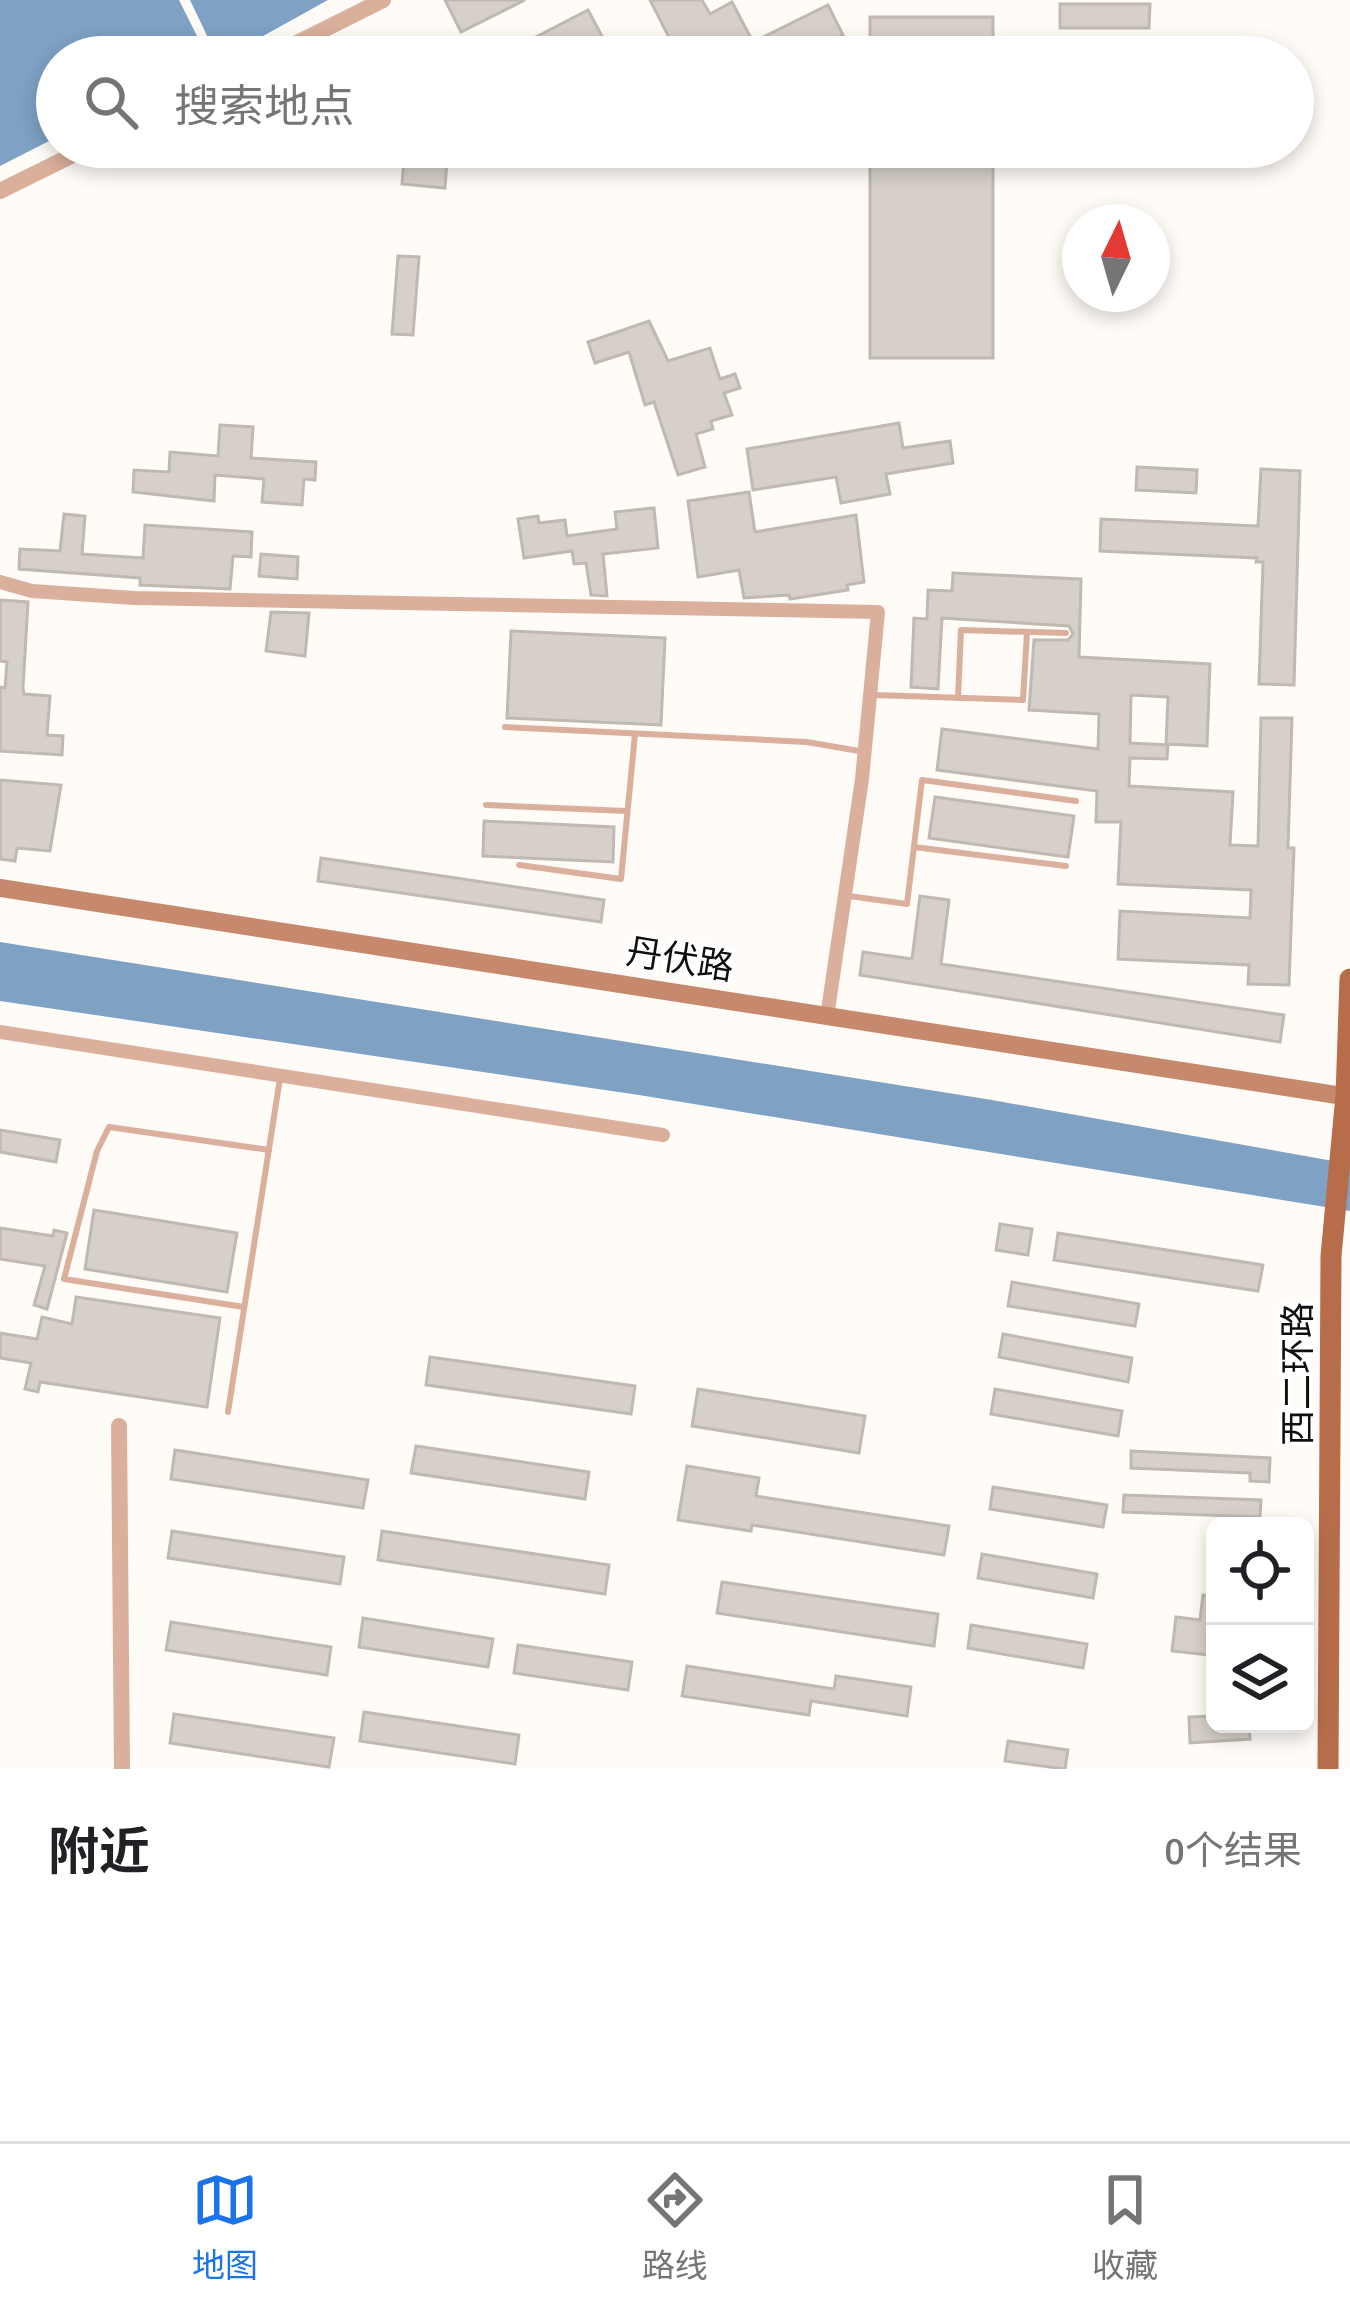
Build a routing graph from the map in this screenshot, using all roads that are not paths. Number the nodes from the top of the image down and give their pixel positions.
1 (382, 0) edge
2 (311, 36) edge
3 (47, 168) edge
4 (0, 191) edge
5 (0, 581) edge
6 (1027, 632) junction
7 (1066, 633) dead end
8 (870, 695) junction
9 (958, 698) junction
10 (505, 727) dead end
11 (635, 734) junction
12 (865, 752) junction
13 (1076, 801) dead end
14 (486, 805) dead end
15 (627, 811) junction
16 (914, 847) junction
17 (519, 866) dead end
18 (1066, 866) dead end
19 (0, 888) edge
20 (845, 896) junction
21 (1350, 979) edge
22 (827, 1017) junction
23 (0, 1032) edge
24 (280, 1078) junction
25 (1348, 1096) edge
26 (663, 1135) dead end
27 (269, 1150) junction
28 (244, 1307) junction
29 (228, 1412) dead end
30 (119, 1426) dead end
31 (122, 1769) edge
32 (1328, 1769) edge

1 - 2 street
3 - 4 street
5 - 8 street
6 - 7 lane
6 - 9 lane
6 - 9 lane
8 - 9 lane
8 - 12 street
10 - 11 lane
11 - 12 lane
11 - 15 lane
12 - 20 street
13 - 16 lane
14 - 15 lane
15 - 17 lane
16 - 18 lane
16 - 20 lane
19 - 22 main road, 丹伏路
20 - 22 street
21 - 25 main road, 西二环路
22 - 25 main road, 丹伏路
23 - 24 street
24 - 26 street
24 - 27 lane
25 - 32 main road, 西二环路
27 - 28 lane
27 - 28 lane
28 - 29 lane
30 - 31 street

